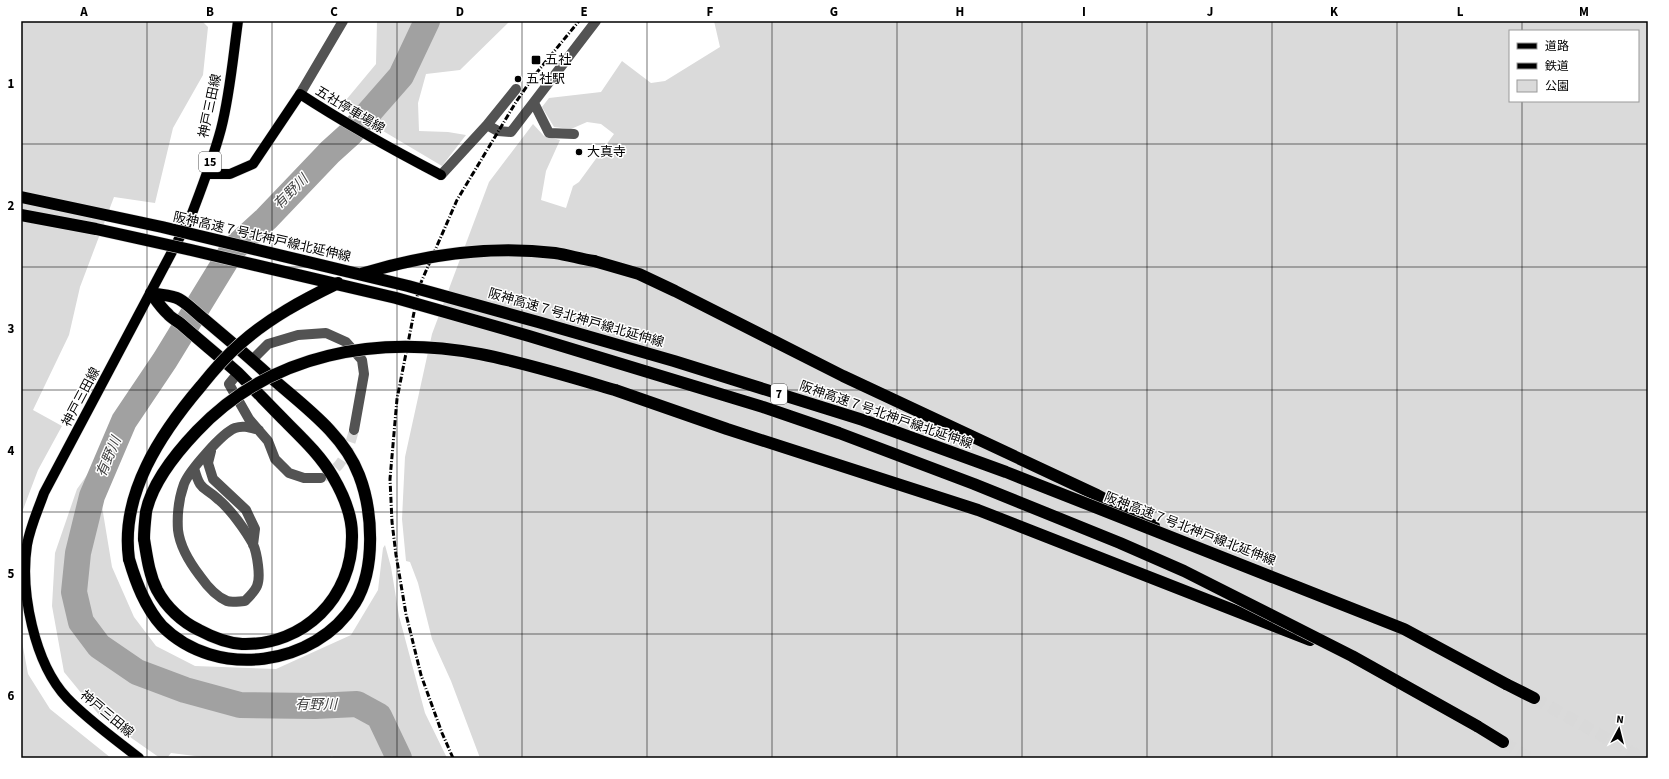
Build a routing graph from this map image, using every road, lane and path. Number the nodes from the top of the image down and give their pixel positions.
1 (238, 21) edge
2 (343, 21) edge
3 (596, 21) edge
4 (516, 89) dead end
5 (300, 94) junction
6 (534, 103) junction
7 (487, 126) junction
8 (574, 134) dead end
9 (207, 174) junction
10 (441, 175) joint
11 (21, 197) edge
12 (21, 215) edge
13 (151, 294) junction
14 (252, 360) junction
15 (238, 373) junction
16 (259, 430) junction
17 (354, 430) tunnel mouth
18 (211, 449) junction
19 (194, 468) junction
20 (321, 478) tunnel mouth
21 (1185, 543) junction
22 (253, 545) junction
23 (1352, 656) junction
24 (1534, 698) tunnel mouth
25 (1503, 742) tunnel mouth
26 (139, 758) edge

1 - 9 main road, 神戸三田線 / 15
2 - 5 street
3 - 6 street
4 - 7 street
5 - 9 main road, 五社停車場線
5 - 10 main road, 五社停車場線
6 - 7 street
6 - 8 street
7 - 10 street
9 - 13 main road, 神戸三田線 / 15
11 - 21 highway, 阪神高速７号北神戸線北延伸線 / 7, bridge
12 - 23 highway, 7, bridge
13 - 14 highway
13 - 15 highway
13 - 26 main road, 神戸三田線 / 15
14 - 17 street
14 - 21 highway, bridge
15 - 16 street
15 - 23 highway, bridge
16 - 18 street
16 - 20 street
18 - 19 street
18 - 22 street
19 - 22 street
19 - 22 street
21 - 24 highway, 阪神高速７号北神戸線北延伸線 / 7, bridge
23 - 25 highway, 7, bridge

